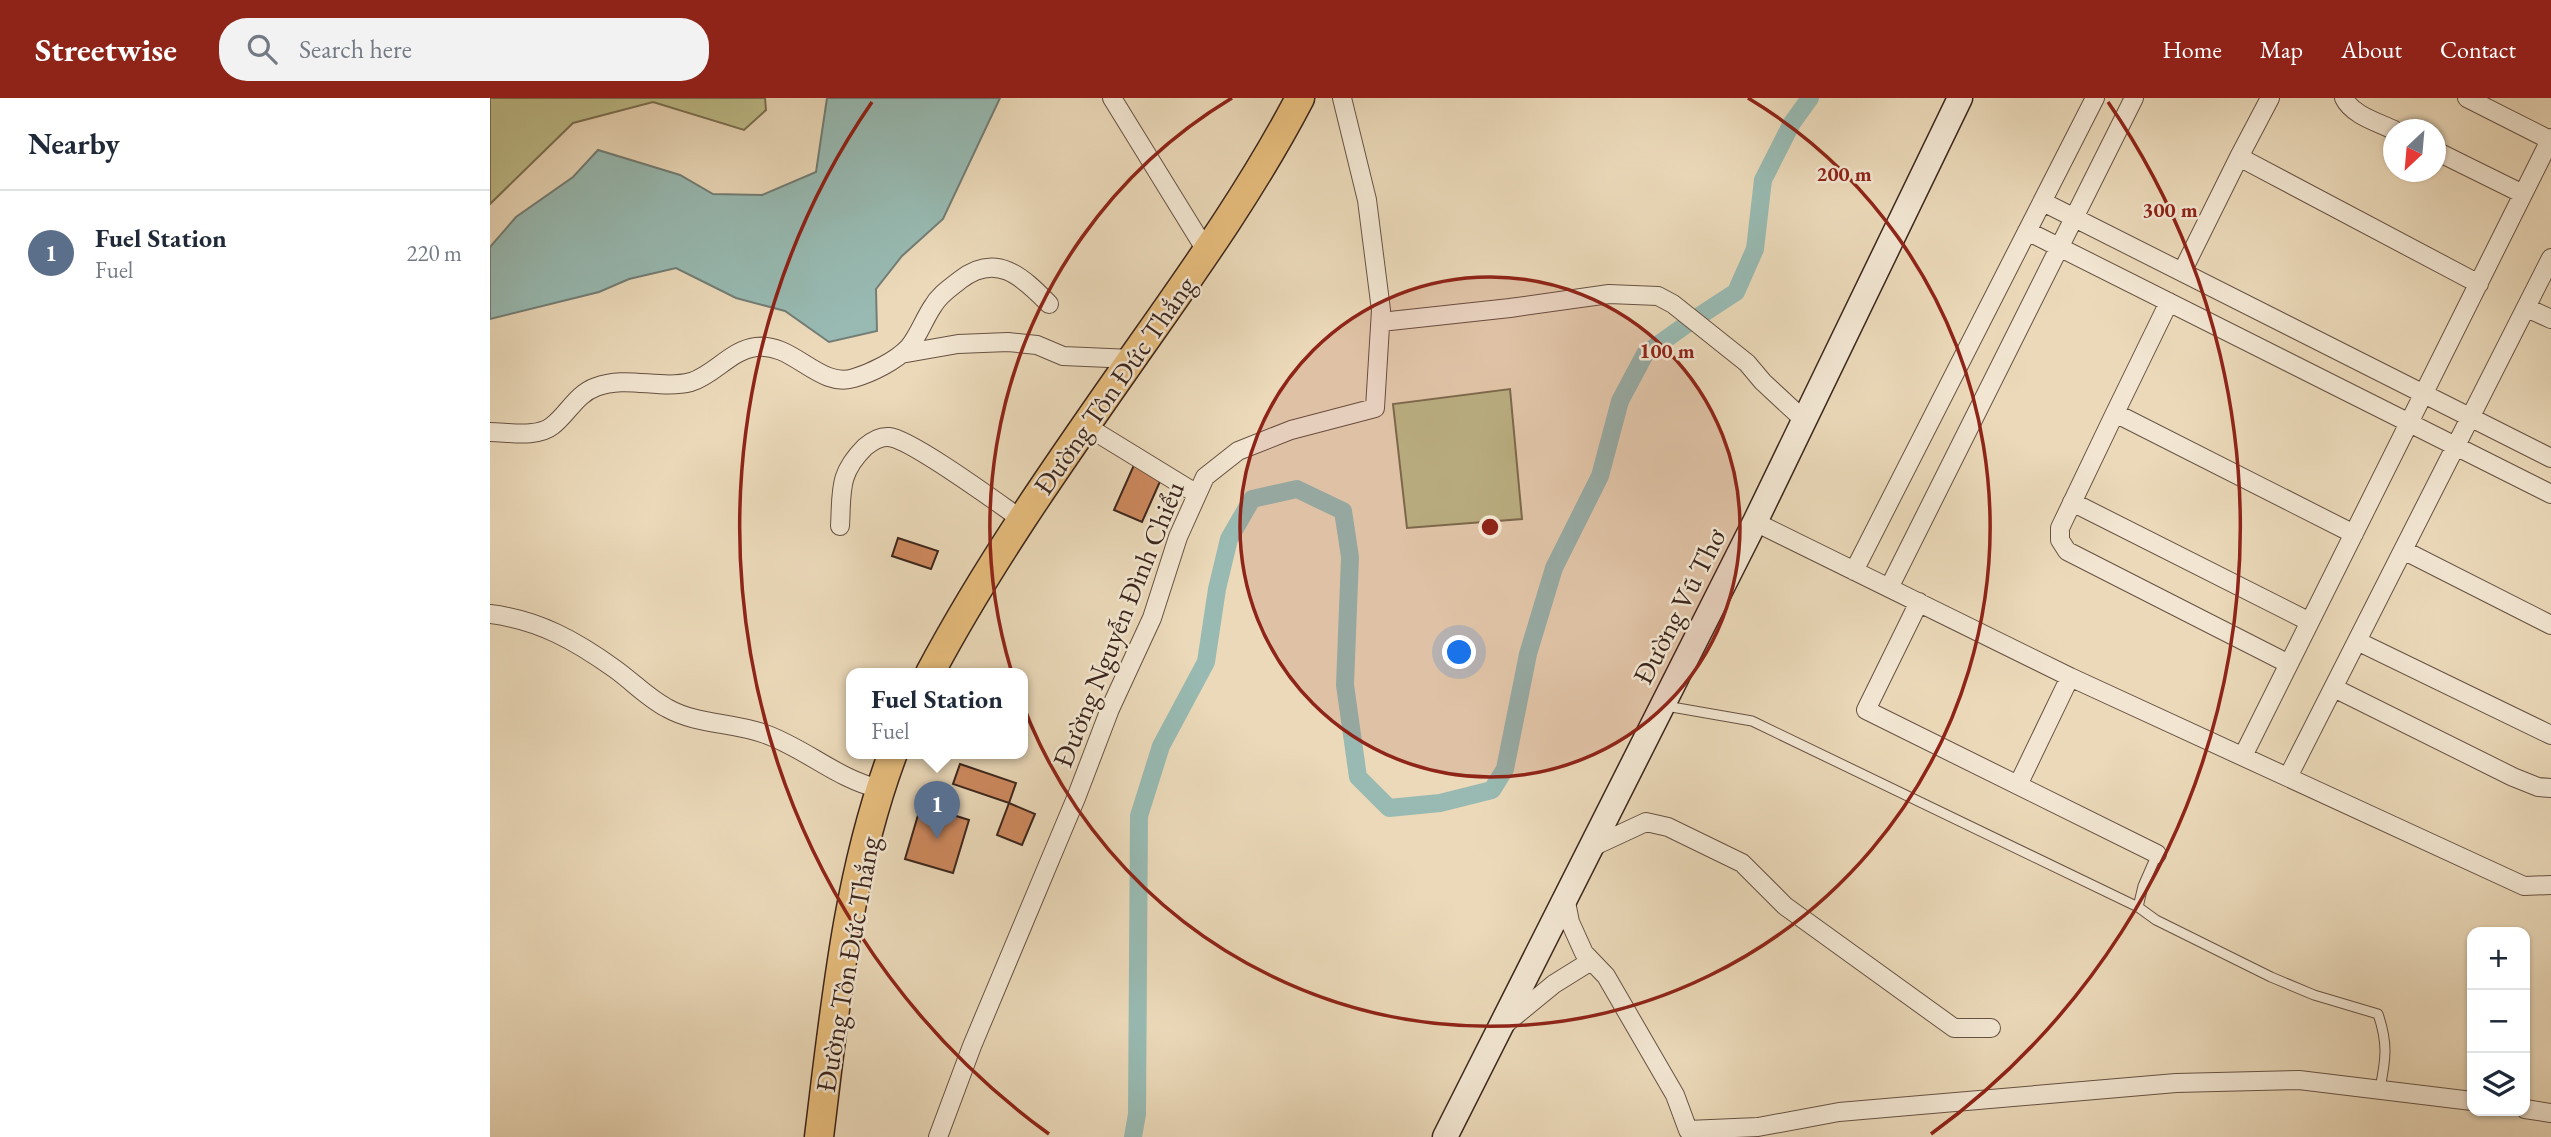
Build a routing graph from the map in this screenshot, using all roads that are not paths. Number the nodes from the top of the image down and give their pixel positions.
1 (1112, 98) edge
2 (1300, 98) edge
3 (1342, 98) edge
4 (1960, 98) edge
5 (2095, 98) edge
6 (2134, 98) edge
7 (2270, 98) edge
8 (2344, 98) edge
9 (2468, 98) edge
10 (2383, 125) edge
11 (2550, 139) edge
12 (2446, 156) edge
13 (2239, 157) junction
14 (2523, 194) junction
15 (2043, 202) junction
16 (2073, 217) junction
17 (2027, 231) junction
18 (2059, 247) junction
19 (1208, 252) junction
20 (2551, 258) edge
21 (2182, 272) junction
22 (2479, 284) junction
23 (2169, 302) junction
24 (1049, 304) dead end
25 (2526, 308) junction
26 (2551, 319) edge
27 (1381, 322) junction
28 (901, 354) junction
29 (1132, 359) junction
30 (2424, 394) junction
31 (2115, 413) junction
32 (2470, 418) junction
33 (1804, 420) junction
34 (2410, 422) junction
35 (1086, 426) junction
36 (490, 432) edge
37 (2456, 445) junction
38 (2551, 458) edge
39 (1198, 494) junction
40 (2551, 494) edge
41 (2072, 502) junction
42 (1021, 519) junction
43 (1755, 522) junction
44 (840, 526) dead end
45 (2354, 534) junction
46 (2403, 550) junction
47 (1854, 571) junction
48 (1889, 588) junction
49 (1919, 603) junction
50 (490, 614) edge
51 (2310, 622) junction
52 (2551, 625) edge
53 (2357, 641) junction
54 (2289, 664) junction
55 (933, 668) edge
56 (2070, 677) junction
57 (2334, 688) junction
58 (1662, 705) junction
59 (2551, 735) edge
60 (2243, 756) junction
61 (891, 759) edge
62 (2288, 777) junction
63 (2018, 785) junction
64 (2551, 788) edge
65 (880, 789) junction
66 (1590, 848) junction
67 (2157, 854) joint
68 (2551, 885) edge
69 (1565, 897) junction
70 (2138, 907) junction
71 (1591, 961) junction
72 (1991, 1028) dead end
73 (1498, 1030) junction
74 (2380, 1088) junction
75 (2467, 1100) edge
76 (2530, 1110) edge
77 (2551, 1113) edge
78 (1690, 1133) edge
79 (819, 1137) edge
80 (938, 1137) edge
81 (1445, 1137) edge

1 - 19 street
2 - 19 highway, Đường Tôn Đức Thắng
3 - 27 street, Đường Nguyễn Đình Chiểu
4 - 33 main road, Đường Vũ Thơ
5 - 15 street
6 - 16 street
7 - 13 street
8 - 10 street
9 - 11 street
11 - 14 street
12 - 14 street
13 - 21 street
13 - 22 street
14 - 22 street
15 - 16 street
15 - 17 street
16 - 18 street
16 - 21 street
17 - 18 street
17 - 47 street
18 - 23 street
18 - 48 street
19 - 29 highway, Đường Tôn Đức Thắng
20 - 25 street
21 - 30 street
22 - 30 street
23 - 31 street
23 - 34 street
24 - 28 street
25 - 26 street
25 - 32 street
27 - 33 street
27 - 39 street, Đường Nguyễn Đình Chiểu
28 - 29 street
28 - 36 street
29 - 35 highway, Đường Tôn Đức Thắng
30 - 32 street
30 - 34 street
31 - 41 street
31 - 45 street
32 - 37 street
32 - 38 street
33 - 43 main road, Đường Vũ Thơ
34 - 37 street
34 - 45 street
35 - 39 street
35 - 42 highway, Đường Tôn Đức Thắng
37 - 40 street
37 - 46 street
39 - 80 street, Đường Nguyễn Đình Chiểu
41 - 51 street
41 - 54 street
42 - 44 street
42 - 55 highway, Đường Tôn Đức Thắng
43 - 47 street
43 - 58 main road, Đường Vũ Thơ
45 - 51 street
46 - 52 street
46 - 53 street
47 - 48 street
48 - 49 street
49 - 56 street
49 - 63 street
50 - 65 street
51 - 54 street
53 - 57 street
53 - 59 street
54 - 60 street
56 - 60 street
56 - 63 street
57 - 62 street
57 - 64 street
58 - 66 main road, Đường Vũ Thơ
58 - 70 lane
60 - 62 street
61 - 65 highway, Đường Tôn Đức Thắng
62 - 68 street
63 - 67 street
65 - 79 highway, Đường Tôn Đức Thắng
66 - 69 main road, Đường Vũ Thơ
66 - 72 street
67 - 70 lane
69 - 71 street
69 - 73 main road, Đường Vũ Thơ
70 - 74 lane
71 - 73 street
71 - 78 street
73 - 81 main road, Đường Vũ Thơ
74 - 75 street
74 - 78 street
76 - 77 street

